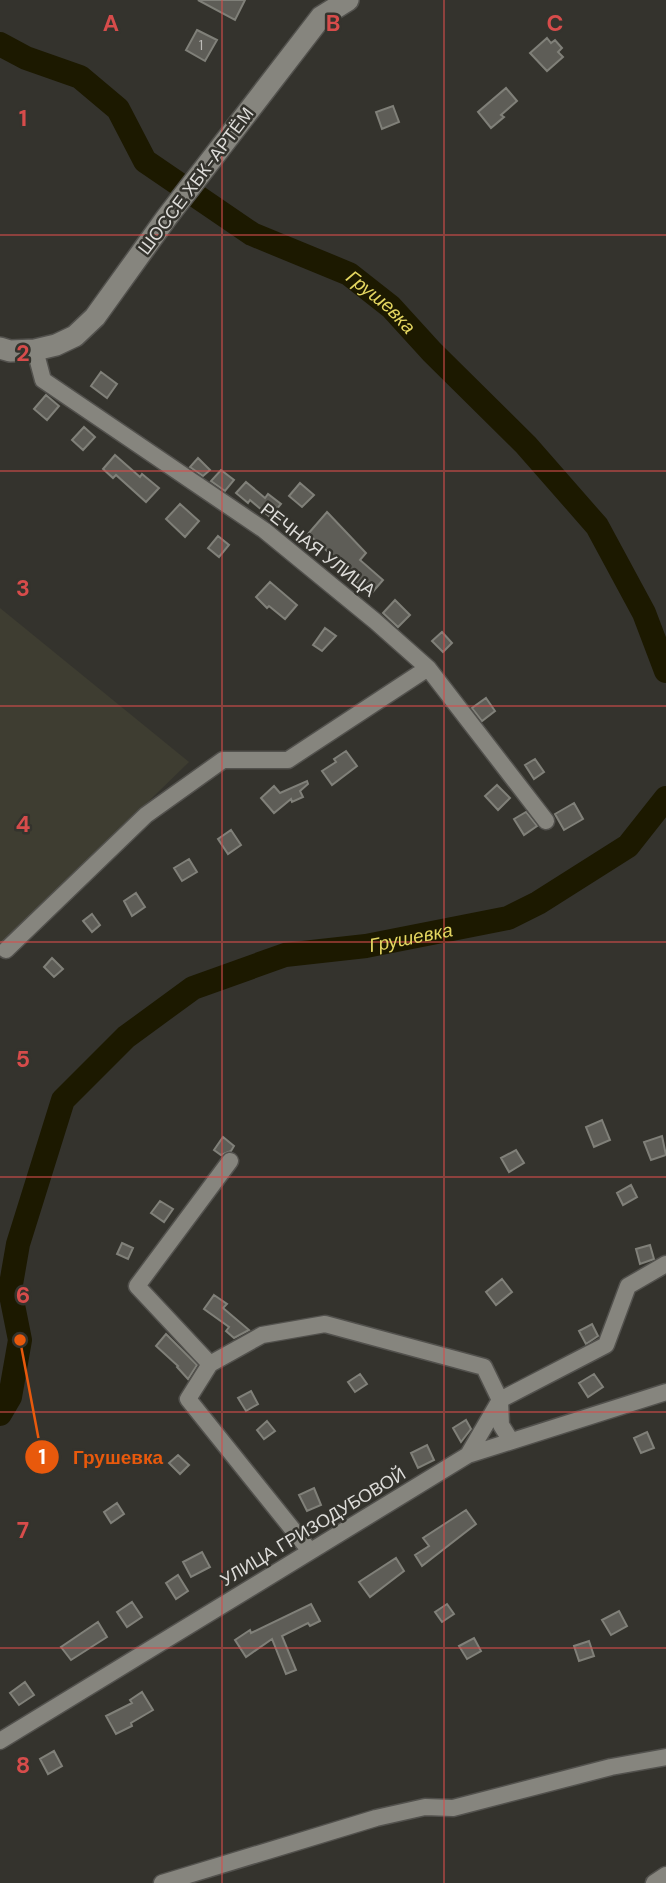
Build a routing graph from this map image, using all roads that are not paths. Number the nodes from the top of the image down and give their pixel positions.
1 (348, 0) edge
2 (316, 8) edge
3 (0, 348) edge
4 (35, 350) junction
5 (428, 668) junction
6 (546, 821) dead end
7 (6, 950) dead end
8 (230, 1161) dead end
9 (666, 1264) edge
10 (210, 1364) junction
11 (666, 1392) edge
12 (500, 1400) junction
13 (511, 1441) junction
14 (468, 1455) junction
15 (310, 1551) junction
16 (0, 1741) edge
17 (666, 1757) edge
18 (666, 1875) edge
19 (162, 1883) edge
20 (654, 1883) edge

1 - 2 main road, ШОССЕ ХБК-АРТЁМ
2 - 4 main road, ШОССЕ ХБК-АРТЁМ
3 - 4 main road
4 - 5 street, РЕЧНАЯ УЛИЦА
5 - 6 street, РЕЧНАЯ УЛИЦА
5 - 7 street
8 - 10 street
9 - 12 street
10 - 12 street
10 - 15 street
11 - 13 street, УЛИЦА ГРИЗОДУБОВОЙ
12 - 13 street
12 - 14 street
13 - 14 street, УЛИЦА ГРИЗОДУБОВОЙ
14 - 15 street, УЛИЦА ГРИЗОДУБОВОЙ
15 - 16 street, УЛИЦА ГРИЗОДУБОВОЙ
17 - 19 street
18 - 20 street

